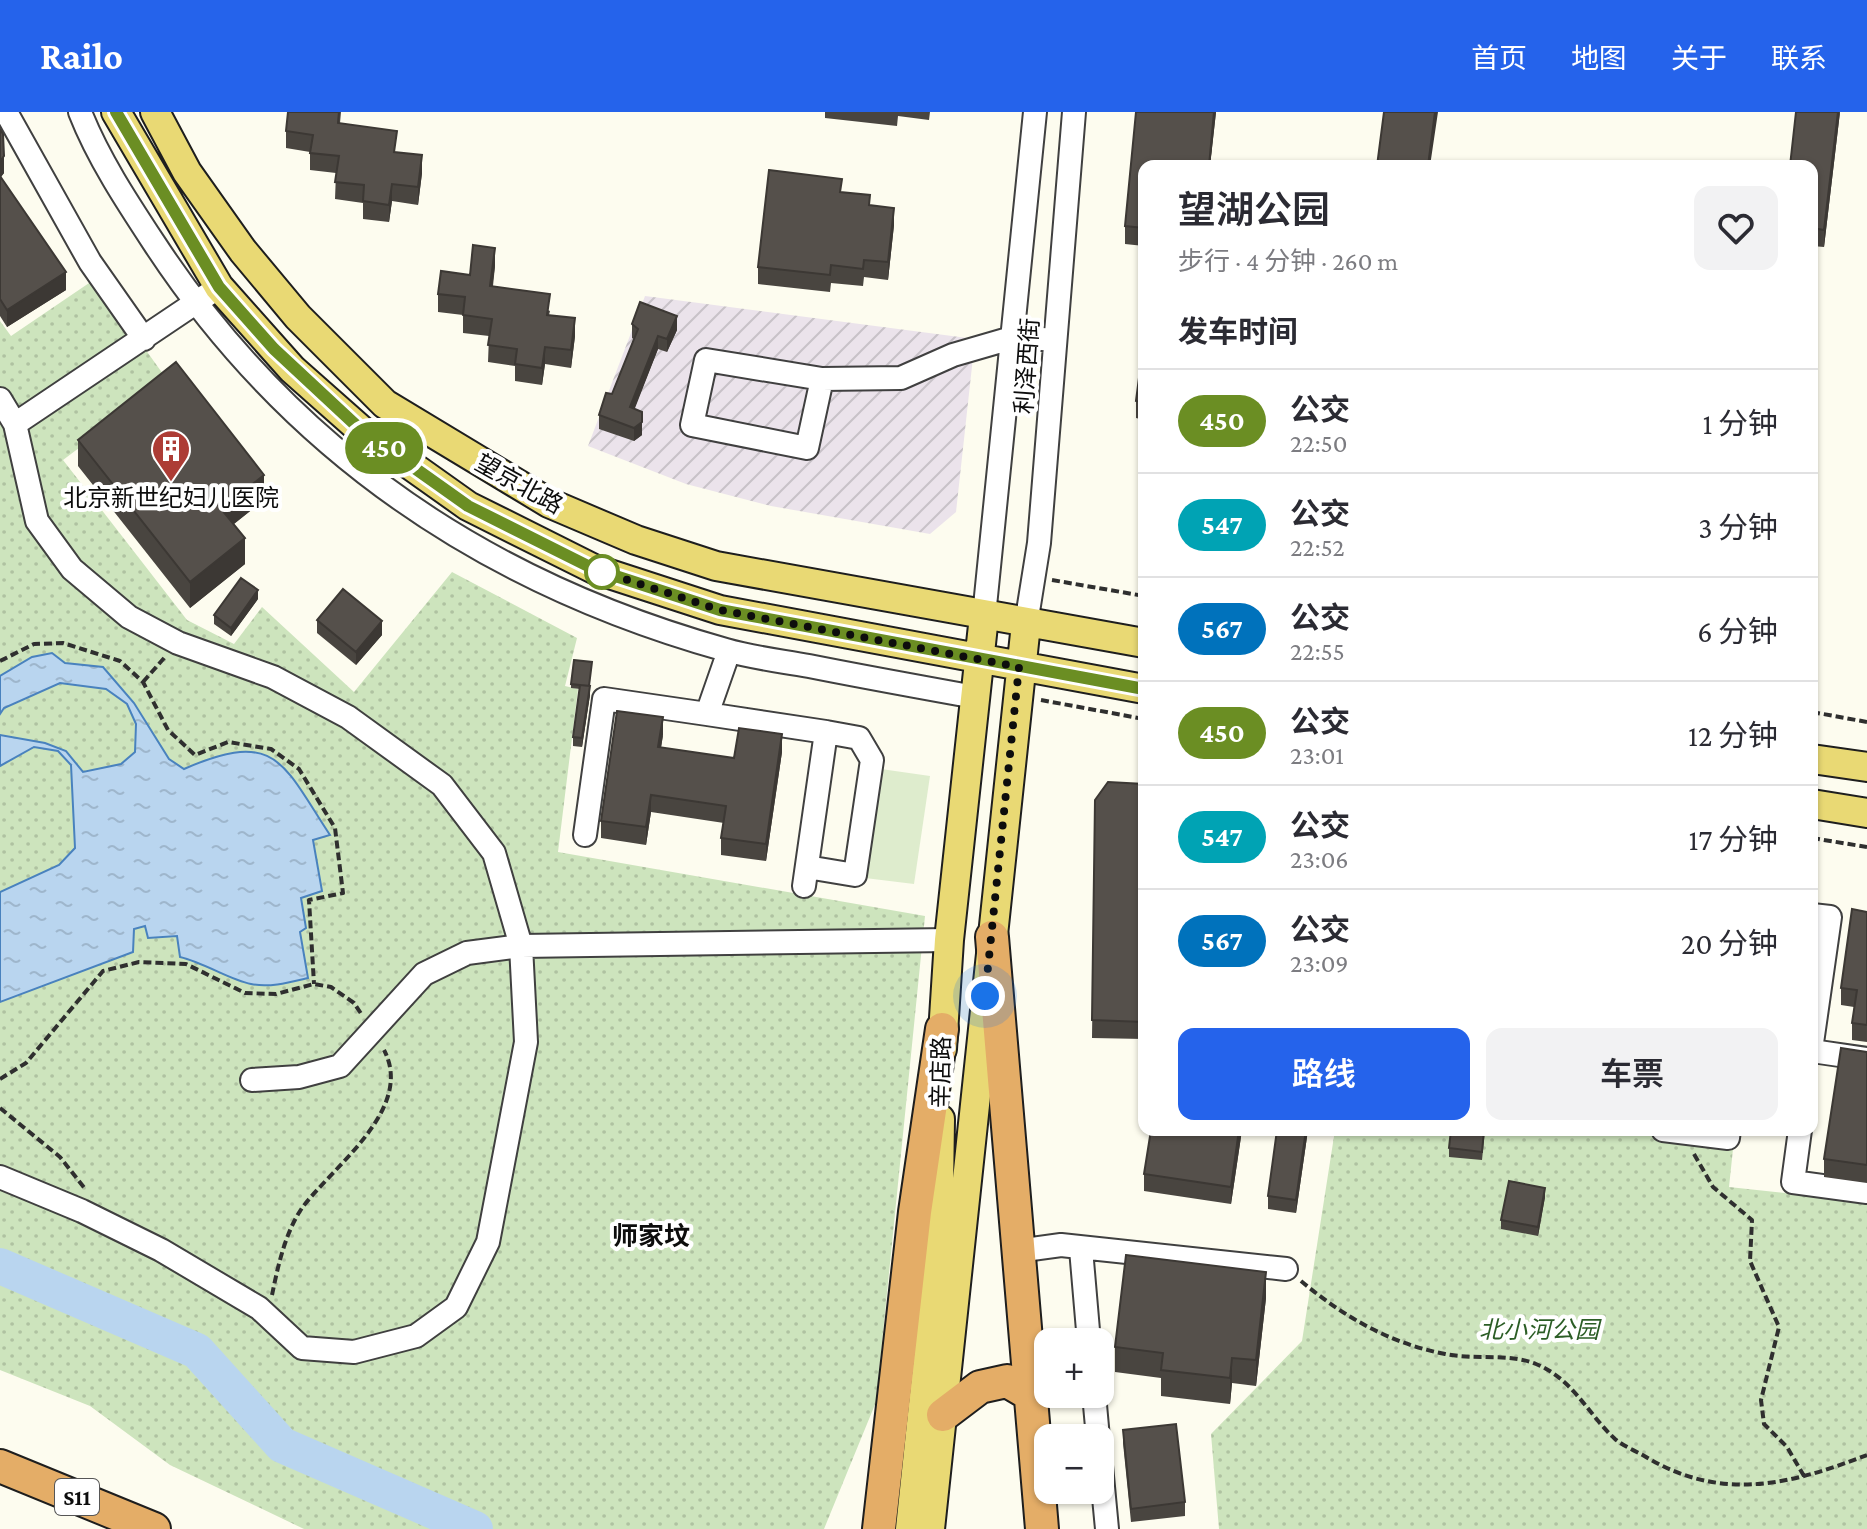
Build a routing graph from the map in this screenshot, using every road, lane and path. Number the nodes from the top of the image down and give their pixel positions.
1 (6, 112) edge
2 (80, 112) edge
3 (116, 112) edge
4 (155, 112) edge
5 (1035, 112) edge
6 (1074, 112) edge
7 (219, 287) junction
8 (195, 306) junction
9 (1015, 337) junction
10 (144, 339) junction
11 (1055, 340) junction
12 (822, 379) junction
13 (0, 399) edge
14 (15, 424) junction
15 (1033, 577) junction
16 (1138, 595) edge
17 (984, 616) junction
18 (1026, 624) junction
19 (1138, 642) edge
20 (178, 643) junction
21 (729, 651) junction
22 (980, 659) junction
23 (0, 661) edge
24 (1032, 669) junction
25 (143, 682) junction
26 (1138, 688) edge
27 (975, 697) junction
28 (1028, 698) junction
29 (1818, 713) edge
30 (707, 714) junction
31 (1138, 718) edge
32 (1867, 722) edge
33 (826, 732) junction
34 (1818, 760) edge
35 (1867, 767) edge
36 (1818, 805) edge
37 (1867, 813) edge
38 (585, 835) dead end
39 (1818, 839) edge
40 (1867, 847) edge
41 (1818, 916) edge
42 (992, 937) junction
43 (949, 940) junction
44 (521, 946) junction
45 (314, 984) dead end
46 (1818, 1001) edge
47 (942, 1029) junction
48 (1818, 1052) edge
49 (1867, 1059) edge
50 (252, 1080) dead end
51 (0, 1108) edge
52 (1687, 1136) edge
53 (1799, 1136) edge
54 (0, 1177) edge
55 (1867, 1192) edge
56 (89, 1193) dead end
57 (1081, 1249) junction
58 (1017, 1251) junction
59 (1286, 1269) joint
60 (1088, 1328) edge
61 (1033, 1396) junction
62 (943, 1415) junction
63 (0, 1449) edge
64 (1867, 1455) edge
65 (0, 1466) edge
66 (1804, 1476) junction
67 (1105, 1504) edge
68 (142, 1524) edge
69 (879, 1529) edge
70 (910, 1529) edge
71 (930, 1529) edge
72 (1042, 1529) edge
73 (1107, 1529) edge

1 - 10 street
2 - 8 street
3 - 7 main road, 望京北路
4 - 17 main road, 望京北路
5 - 9 street, 利泽西街
6 - 11 street, 利泽西街
7 - 8 street
7 - 22 main road, 望京北路
8 - 10 street
8 - 21 street
9 - 11 street
9 - 12 street
9 - 17 street, 利泽西街
10 - 14 street
11 - 15 street, 利泽西街
12 - 12 street
13 - 14 street
14 - 20 street
15 - 16 path
15 - 18 street, 利泽西街
17 - 18 main road, 望京北路
17 - 22 main road, 辛店路
18 - 19 main road, 望京北路
18 - 24 main road, 辛店路
20 - 25 path
20 - 44 street
21 - 27 street
21 - 30 street
22 - 24 main road, 望京北路
22 - 27 main road, 辛店路
23 - 25 path
24 - 26 main road, 望京北路
24 - 28 main road, 辛店路
24 - 28 path
25 - 45 path
27 - 43 main road, 辛店路
28 - 31 path
28 - 42 main road, 辛店路
29 - 32 path
30 - 33 street
30 - 38 street
33 - 33 street
34 - 35 main road
36 - 37 main road
39 - 40 path
41 - 46 street
42 - 58 highway
42 - 62 main road, 辛店路
43 - 44 street
43 - 47 main road, 辛店路
44 - 50 street
44 - 54 street
47 - 69 highway
47 - 70 main road, 辛店路
48 - 49 street
51 - 56 path
52 - 66 path
53 - 55 street
57 - 58 street
57 - 59 street
57 - 60 street
58 - 61 highway
59 - 66 path
61 - 62 highway
61 - 72 highway
62 - 71 main road, 辛店路
63 - 68 highway
64 - 66 path
65 - 68 highway, S11
67 - 73 street

